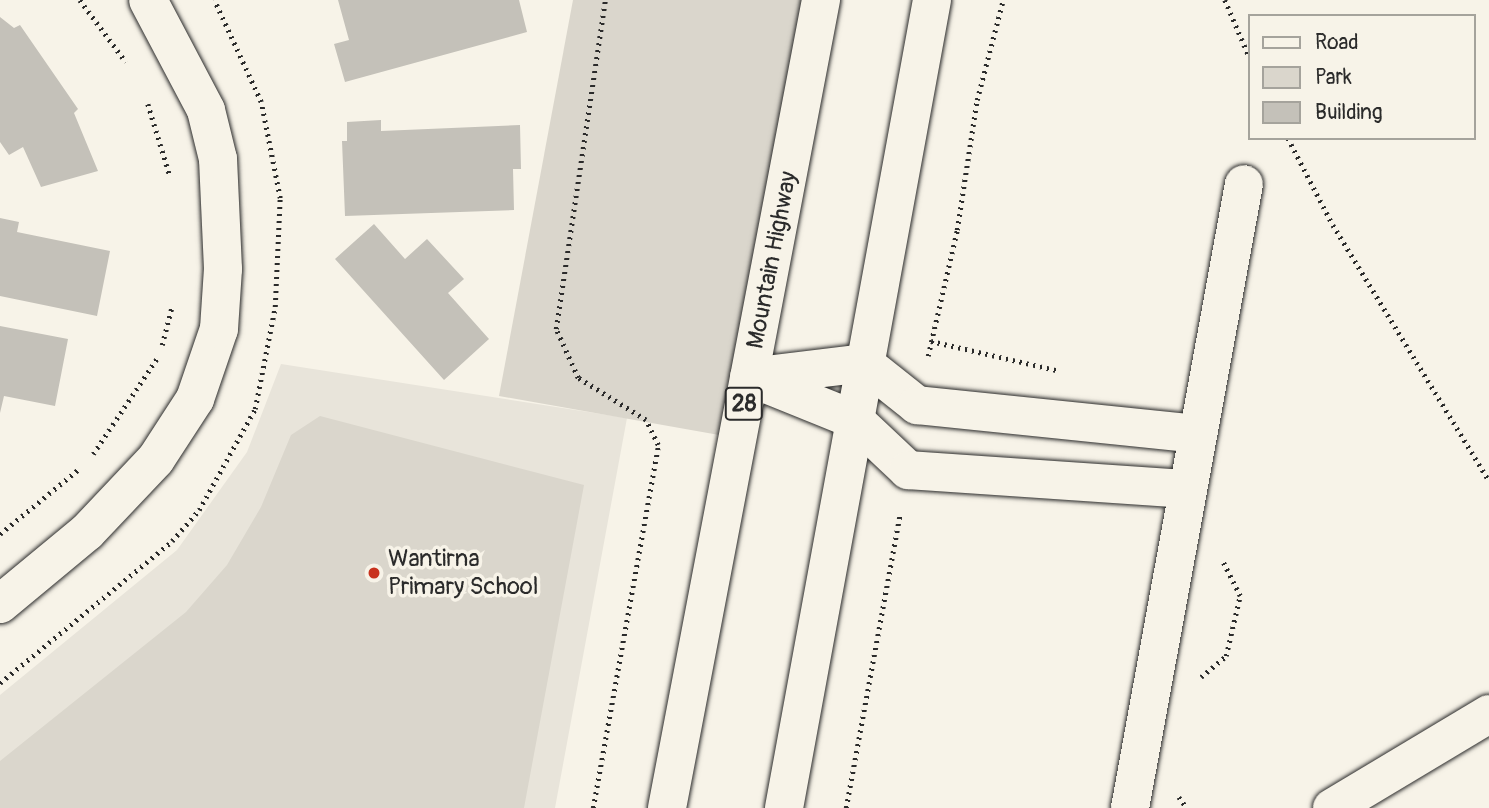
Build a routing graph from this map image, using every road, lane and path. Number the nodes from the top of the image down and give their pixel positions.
1 (80, 0) edge
2 (148, 0) edge
3 (605, 0) edge
4 (821, 0) edge
5 (932, 0) edge
6 (1225, 0) edge
7 (1248, 55) edge
8 (131, 70) dead end
9 (142, 93) dead end
10 (1288, 140) edge
11 (172, 184) dead end
12 (1244, 184) dead end
13 (174, 299) dead end
14 (864, 363) junction
15 (749, 377) junction
16 (855, 420) junction
17 (1198, 434) junction
18 (1489, 481) edge
19 (1187, 489) junction
20 (0, 534) edge
21 (0, 604) edge
22 (1489, 714) edge
23 (593, 808) edge
24 (667, 808) edge
25 (784, 808) edge
26 (1130, 808) edge
27 (1332, 808) edge

1 - 8 path
2 - 21 main road
3 - 23 path
4 - 15 main road, Mountain Highway / 28
5 - 14 main road
6 - 7 path
9 - 11 path
10 - 18 path
12 - 17 main road
13 - 20 path
14 - 15 main road
14 - 16 main road
14 - 17 main road
15 - 16 main road
15 - 24 main road, Mountain Highway / 28
16 - 19 main road
16 - 25 main road
17 - 19 main road
19 - 26 main road
22 - 27 main road

